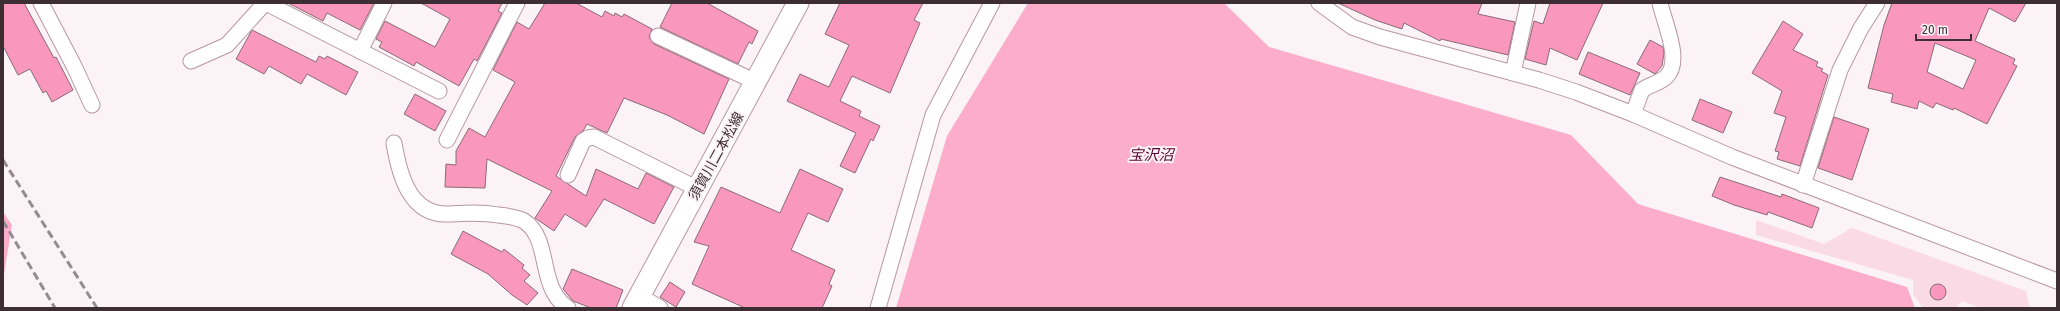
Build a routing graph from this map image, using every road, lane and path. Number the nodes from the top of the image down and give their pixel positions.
1 (41, 3) edge
2 (266, 3) edge
3 (384, 3) edge
4 (517, 3) edge
5 (798, 3) edge
6 (992, 3) edge
7 (1528, 3) edge
8 (1660, 3) edge
9 (1877, 3) edge
10 (1321, 4) edge
11 (658, 36) dead end
12 (360, 51) junction
13 (191, 61) dead end
14 (1513, 73) junction
15 (756, 82) junction
16 (439, 91) dead end
17 (92, 106) dead end
18 (1633, 114) junction
19 (447, 140) dead end
20 (394, 142) dead end
21 (568, 175) dead end
22 (1803, 185) junction
23 (698, 189) junction
24 (2057, 281) edge
25 (636, 302) edge
26 (568, 308) edge
27 (660, 308) edge
28 (878, 308) edge

1 - 17 street
2 - 12 street
2 - 13 street
3 - 12 street
4 - 19 street
5 - 15 main road, 須賀川二本松線
6 - 28 street
7 - 14 street
8 - 18 street
9 - 22 street
10 - 14 street
11 - 15 street
12 - 16 street
14 - 18 street
15 - 23 main road, 須賀川二本松線
18 - 22 street
20 - 26 street
21 - 23 street
22 - 24 street
23 - 25 main road, 須賀川二本松線
25 - 27 street

